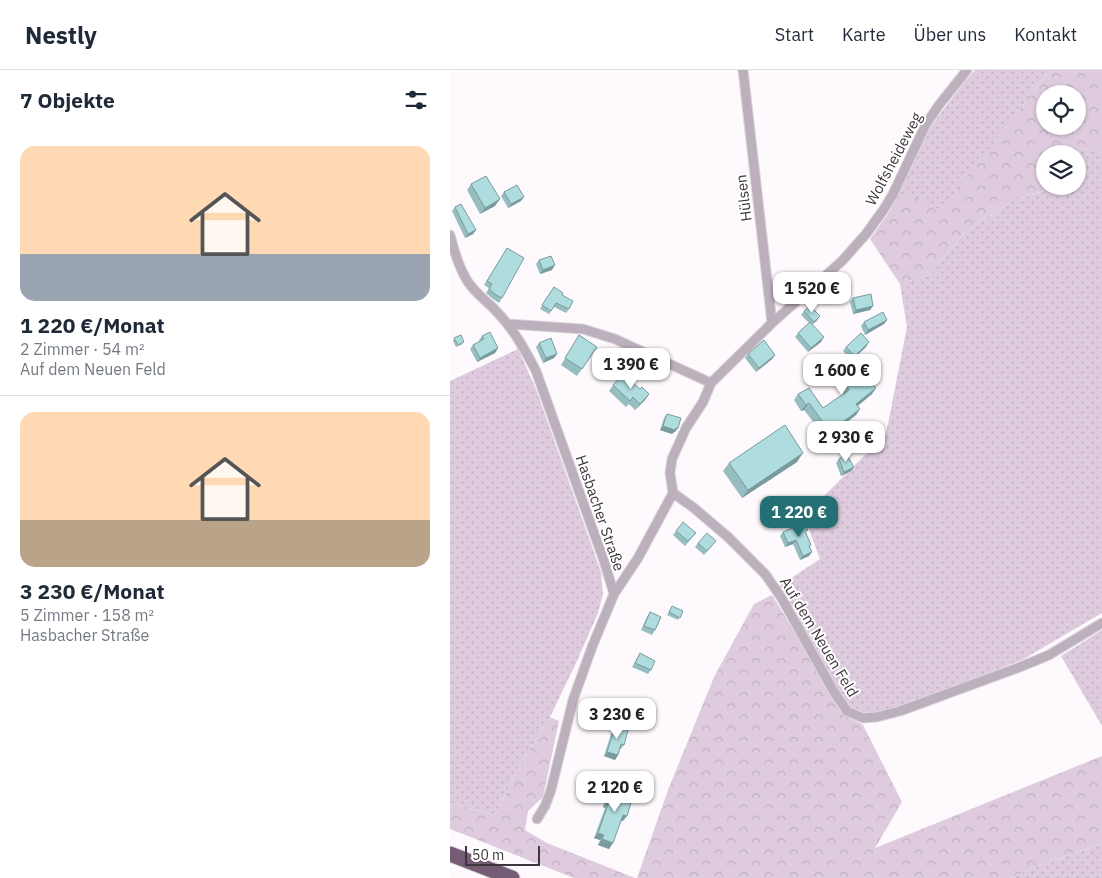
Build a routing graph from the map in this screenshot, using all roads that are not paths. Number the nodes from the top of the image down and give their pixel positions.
1 (743, 70) edge
2 (967, 70) edge
3 (450, 235) edge
4 (772, 323) junction
5 (508, 324) junction
6 (711, 382) junction
7 (673, 493) junction
8 (614, 594) junction
9 (1102, 623) edge
10 (537, 819) dead end
11 (450, 854) edge
12 (512, 878) edge

1 - 4 street, Hülsen
2 - 4 street, Wolfsheideweg
3 - 5 street, Hasbacher Straße
4 - 6 street, Wolfsheideweg
5 - 6 street
5 - 8 street, Hasbacher Straße
6 - 7 street, Wolfsheideweg
7 - 8 street
7 - 9 street, Auf dem Neuen Feld
8 - 10 street, Hasbacher Straße
11 - 12 highway

